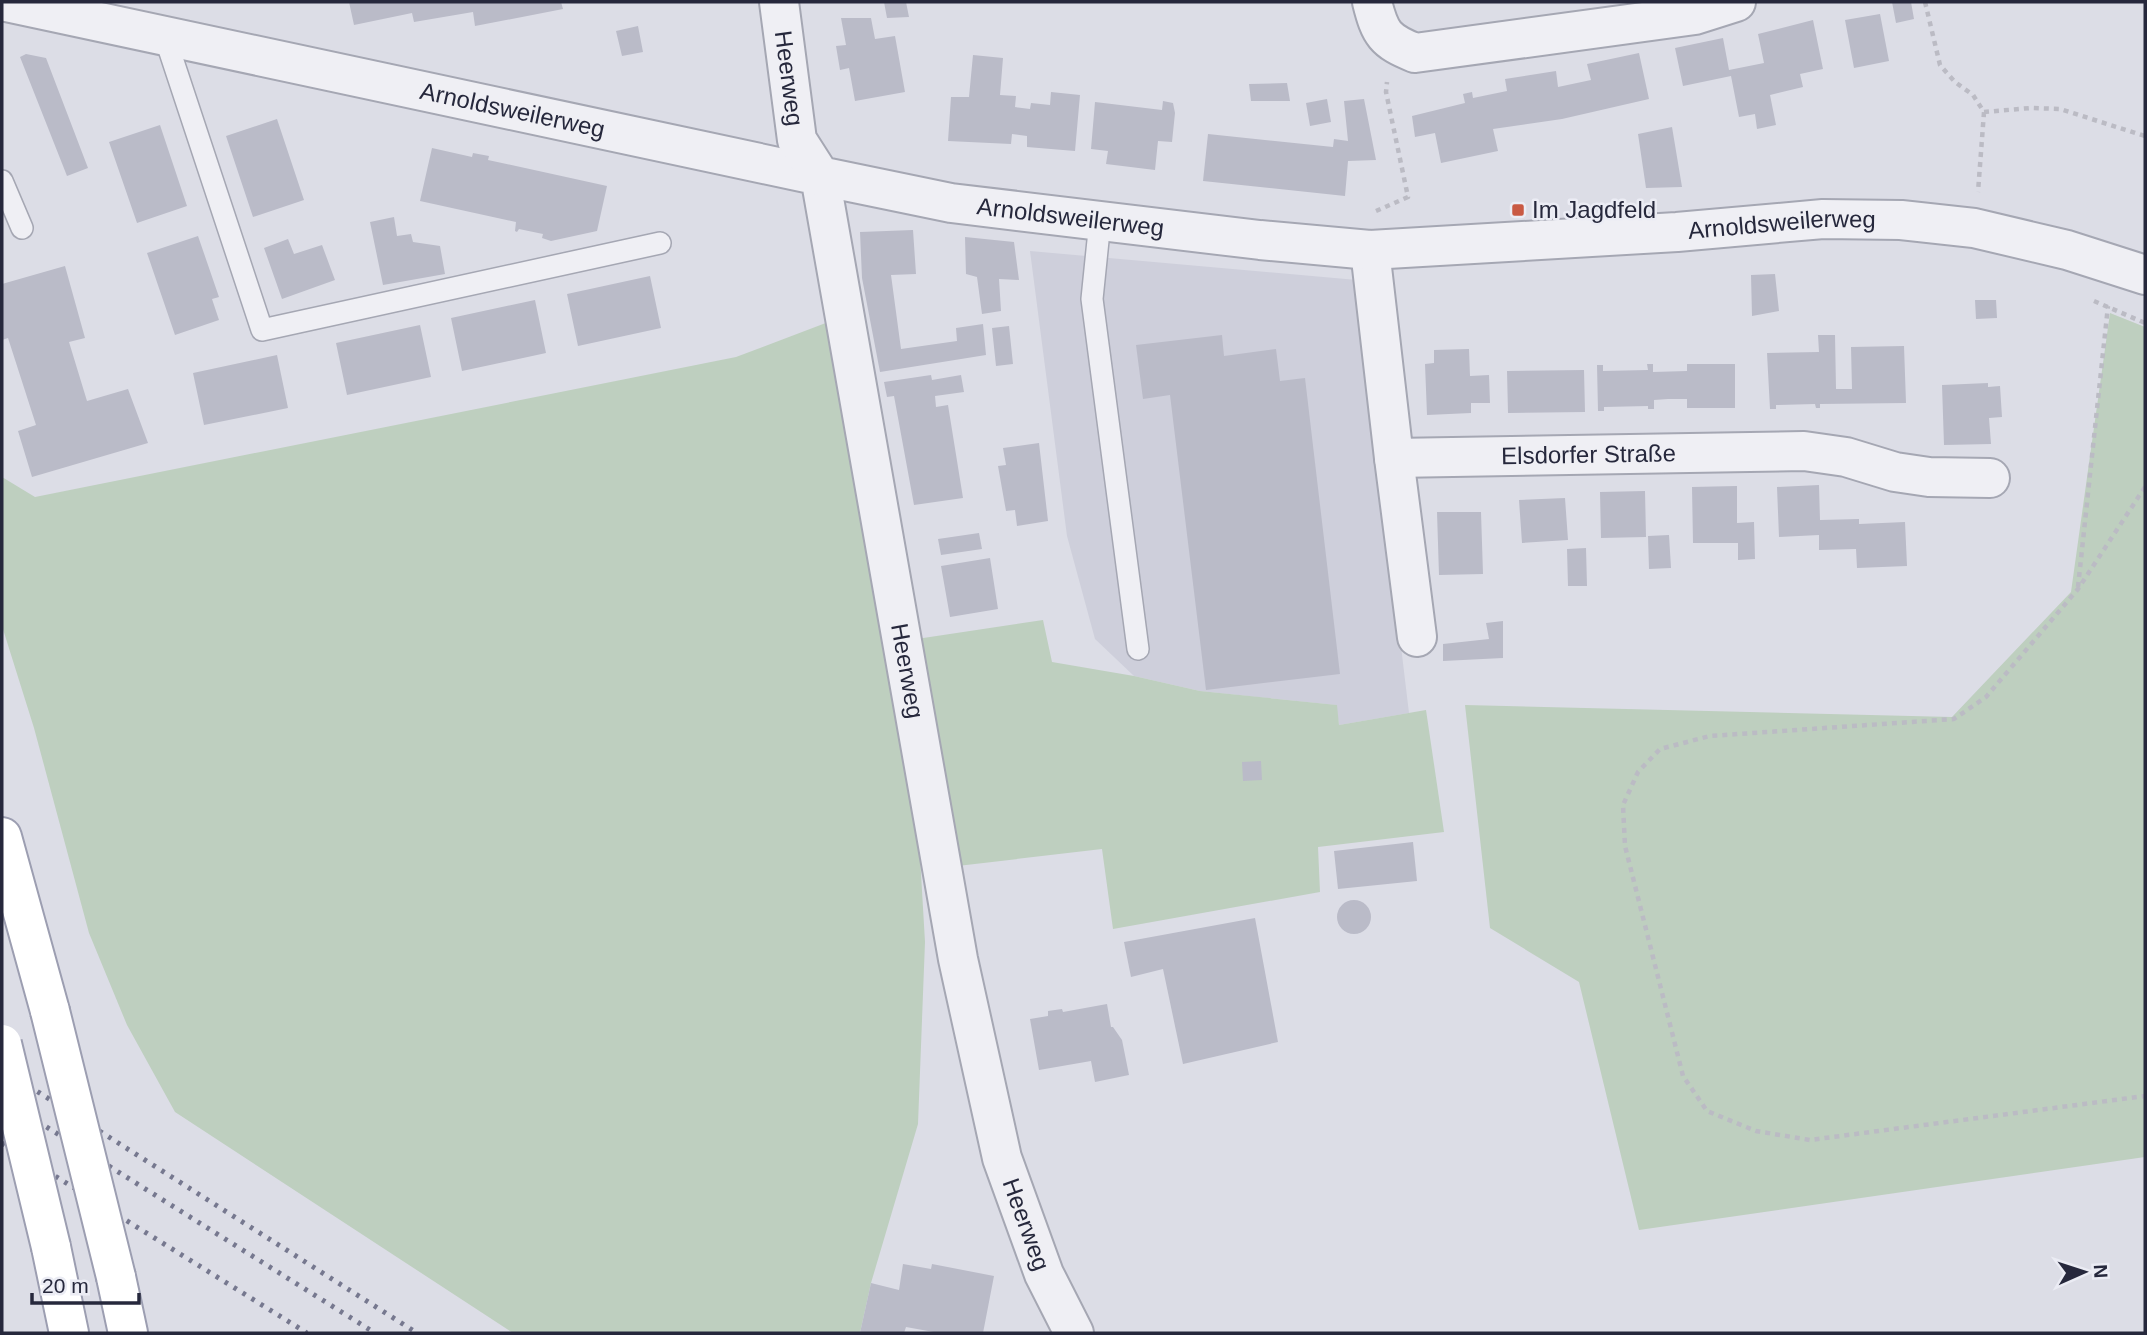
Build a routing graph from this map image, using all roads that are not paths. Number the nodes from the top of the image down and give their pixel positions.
1 (6, 2) edge
2 (779, 2) edge
3 (1372, 2) edge
4 (1736, 2) edge
5 (165, 37) junction
6 (820, 176) junction
7 (2, 181) edge
8 (1100, 220) junction
9 (22, 228) dead end
10 (660, 243) dead end
11 (1370, 250) junction
12 (2145, 275) edge
13 (1394, 458) junction
14 (1990, 478) dead end
15 (1417, 638) dead end
16 (1139, 649) dead end
17 (2, 837) edge
18 (2, 1044) edge
19 (69, 1333) edge
20 (128, 1333) edge
21 (1074, 1333) edge

1 - 5 street, Arnoldsweilerweg
2 - 6 street, Heerweg
3 - 4 street
5 - 6 street, Arnoldsweilerweg
5 - 10 lane
6 - 8 street, Arnoldsweilerweg
6 - 21 street, Heerweg
7 - 9 lane
8 - 11 street, Arnoldsweilerweg
8 - 16 lane
11 - 12 street, Arnoldsweilerweg
11 - 13 street
13 - 14 street, Elsdorfer Straße
13 - 15 street
17 - 20 main road, bridge
18 - 19 main road, bridge

